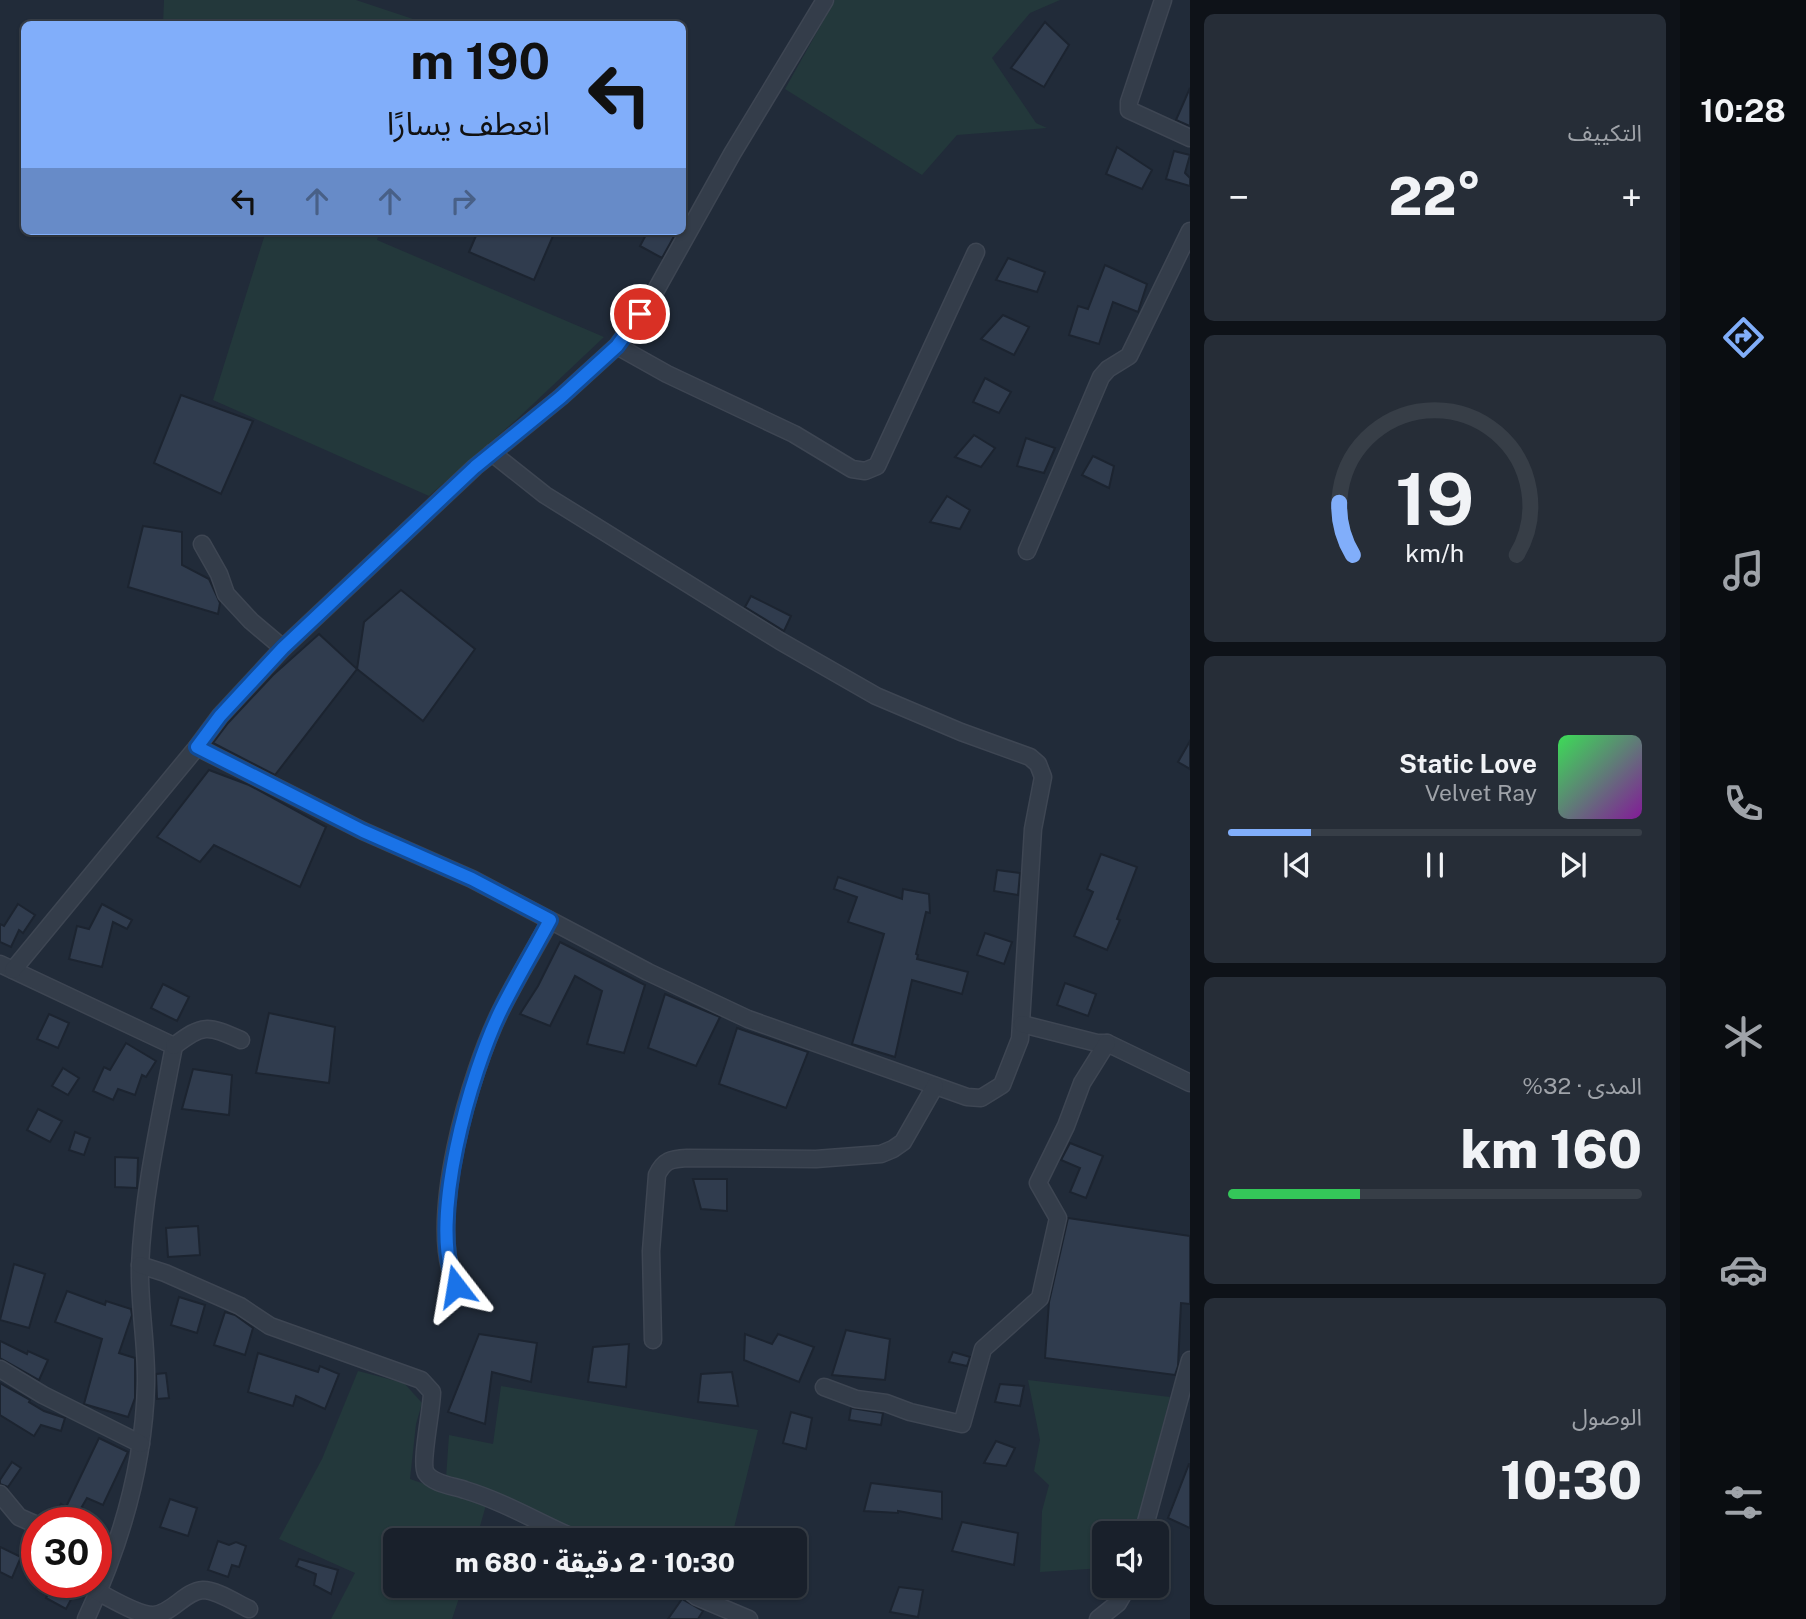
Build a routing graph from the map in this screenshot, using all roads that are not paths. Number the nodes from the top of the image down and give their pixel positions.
1 (825, 0) edge
2 (1163, 0) edge
3 (1190, 138) edge
4 (1190, 231) edge
5 (976, 252) dead end
6 (617, 346) junction
7 (492, 453) junction
8 (202, 544) dead end
9 (1027, 551) dead end
10 (283, 648) junction
11 (197, 747) junction
12 (550, 920) junction
13 (7, 967) edge
14 (1021, 1024) junction
15 (241, 1040) dead end
16 (1107, 1043) junction
17 (174, 1046) junction
18 (1190, 1083) edge
19 (935, 1086) junction
20 (140, 1265) junction
21 (456, 1286) dead end
22 (653, 1340) dead end
23 (1190, 1360) edge
24 (0, 1369) edge
25 (824, 1387) dead end
26 (1185, 1407) edge
27 (141, 1444) junction
28 (0, 1494) edge
29 (21, 1518) edge
30 (1147, 1521) edge
31 (554, 1528) edge
32 (112, 1544) edge
33 (95, 1598) edge
34 (111, 1598) edge
35 (699, 1598) edge
36 (1121, 1598) edge
37 (249, 1609) dead end
38 (156, 1617) edge
39 (86, 1619) edge
40 (748, 1619) edge
41 (1098, 1619) edge

1 - 6 street
2 - 3 street
4 - 9 street
5 - 6 street
6 - 7 street
7 - 10 street
7 - 14 street
8 - 10 street
10 - 11 street
11 - 12 street
11 - 13 street
12 - 19 street
12 - 21 street
13 - 17 street
14 - 16 street
14 - 19 street
15 - 17 street
16 - 18 street
16 - 25 street
17 - 20 street
19 - 22 street
20 - 27 street
20 - 31 street
23 - 26 street
24 - 27 street
26 - 30 street
27 - 32 street
28 - 29 street
33 - 39 street
34 - 38 street
35 - 40 street
36 - 41 street
37 - 38 street

